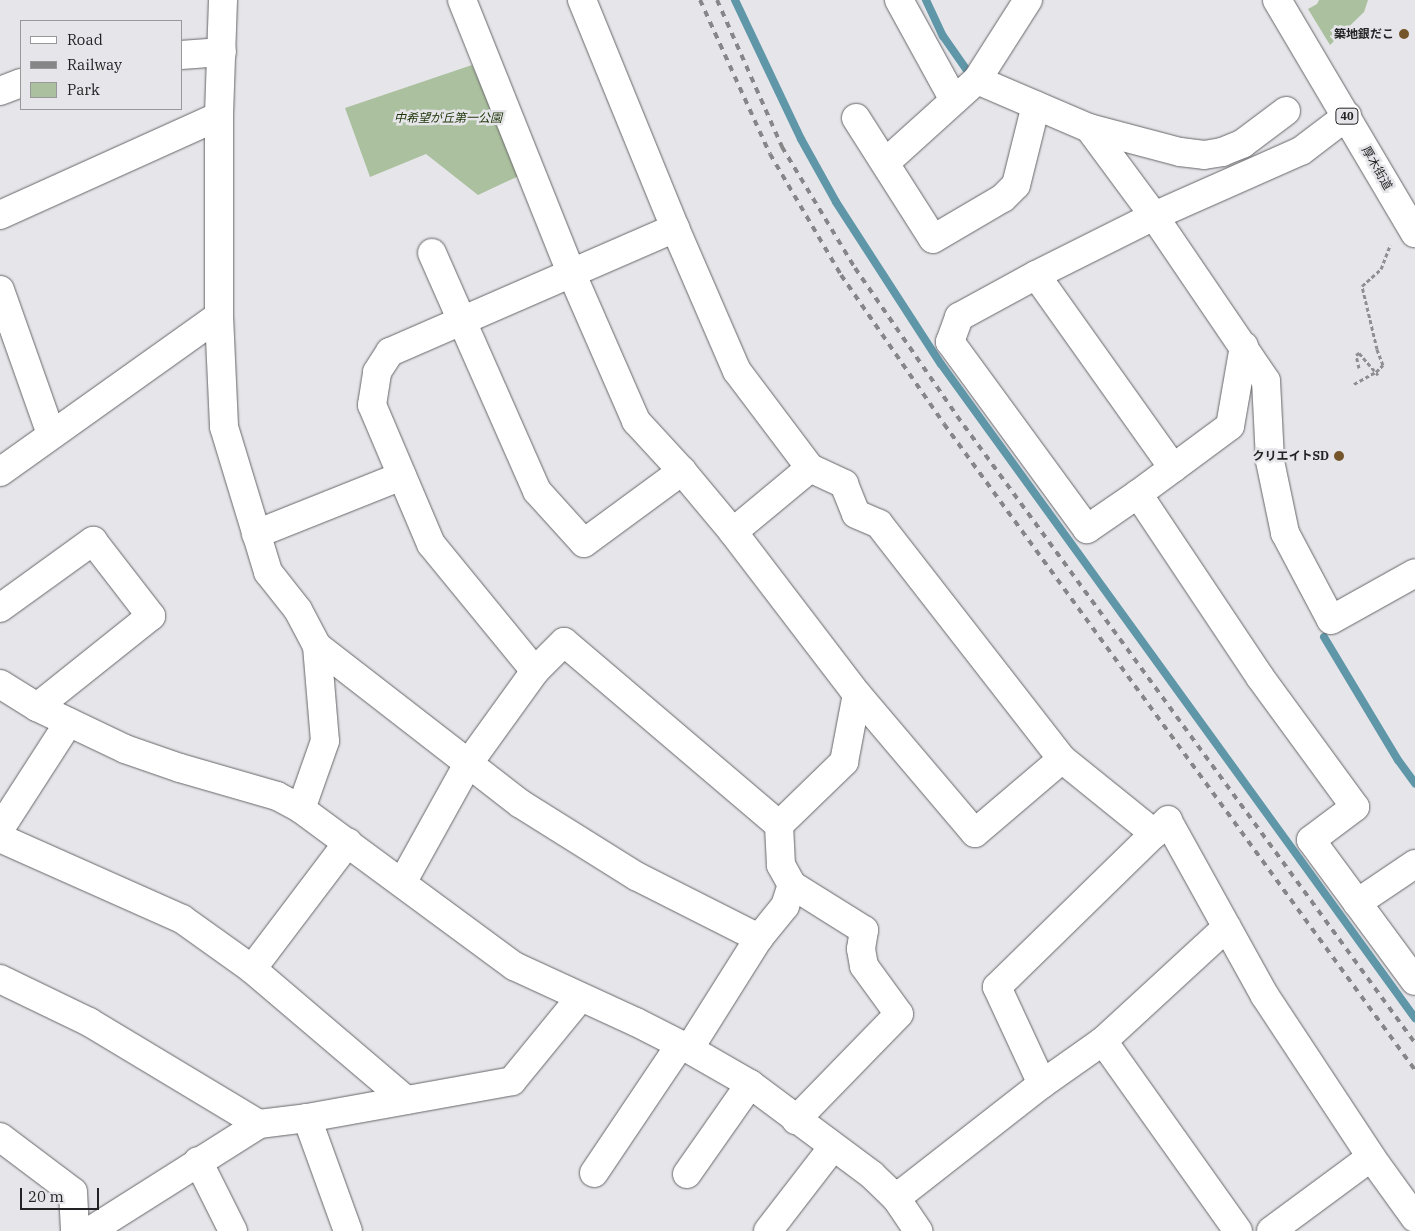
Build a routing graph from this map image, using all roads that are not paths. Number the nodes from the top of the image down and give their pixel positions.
1 (223, 0) edge
2 (462, 0) edge
3 (582, 0) edge
4 (899, 0) edge
5 (1028, 0) edge
6 (1276, 0) edge
7 (222, 52) junction
8 (182, 56) edge
9 (977, 80) junction
10 (20, 83) edge
11 (0, 91) edge
12 (954, 100) junction
13 (1036, 105) junction
14 (1286, 111) dead end
15 (219, 116) junction
16 (1347, 116) junction
17 (856, 118) dead end
18 (1089, 128) junction
19 (885, 163) junction
20 (0, 215) edge
21 (1154, 216) junction
22 (675, 228) junction
23 (1403, 238) edge
24 (432, 253) dead end
25 (571, 272) junction
26 (1036, 275) junction
27 (0, 290) edge
28 (219, 316) junction
29 (461, 319) junction
30 (1244, 346) junction
31 (51, 434) junction
32 (810, 468) junction
33 (1173, 468) junction
34 (682, 471) junction
35 (0, 472) edge
36 (402, 476) junction
37 (1138, 494) junction
38 (733, 532) junction
39 (256, 534) junction
40 (1415, 573) edge
41 (0, 608) edge
42 (317, 646) junction
43 (535, 671) junction
44 (0, 684) edge
45 (857, 694) junction
46 (37, 707) junction
47 (69, 722) junction
48 (1062, 759) junction
49 (468, 764) junction
50 (301, 809) junction
51 (1167, 822) junction
52 (778, 825) junction
53 (0, 830) edge
54 (0, 838) edge
55 (348, 842) junction
56 (1415, 864) edge
57 (402, 883) junction
58 (792, 885) junction
59 (1356, 903) junction
60 (1226, 927) junction
61 (759, 938) junction
62 (252, 969) junction
63 (0, 979) edge
64 (1415, 981) edge
65 (580, 998) junction
66 (1103, 1041) junction
67 (684, 1047) junction
68 (750, 1084) junction
69 (1042, 1084) junction
70 (406, 1100) junction
71 (307, 1118) junction
72 (796, 1120) junction
73 (259, 1124) junction
74 (0, 1137) edge
75 (833, 1147) junction
76 (1371, 1157) junction
77 (198, 1161) junction
78 (594, 1173) dead end
79 (687, 1174) dead end
80 (896, 1198) junction
81 (1415, 1218) edge
82 (75, 1231) edge
83 (90, 1231) edge
84 (233, 1231) edge
85 (348, 1231) edge
86 (768, 1231) edge
87 (918, 1231) edge
88 (1238, 1231) edge
89 (1271, 1231) edge

1 - 7 street
2 - 25 street
3 - 22 street
4 - 12 street
5 - 9 street
6 - 16 street, 厚木街道 / 40
7 - 8 street
7 - 15 street
9 - 12 street
9 - 13 street
10 - 11 street
12 - 19 street
13 - 18 street
13 - 19 street
14 - 18 street
15 - 20 street
15 - 28 street
16 - 21 street
16 - 23 street, 厚木街道 / 40
17 - 19 street
18 - 21 street
21 - 26 street
21 - 30 street
22 - 25 street
22 - 32 street
24 - 29 street
25 - 29 street
25 - 34 street
26 - 33 street
26 - 37 street
27 - 31 street
28 - 31 street
28 - 39 street
29 - 34 street
29 - 36 street
30 - 33 street
30 - 40 street
31 - 35 street
32 - 38 street
32 - 48 street
33 - 37 street
34 - 38 street
36 - 39 street
36 - 43 street
37 - 59 street
38 - 45 street
39 - 42 street
41 - 46 street
42 - 49 street
42 - 50 street
43 - 49 street
43 - 52 street
44 - 46 street
45 - 48 street
45 - 52 street
46 - 47 street
47 - 50 street
47 - 53 street
48 - 51 street
49 - 57 street
49 - 61 street
50 - 55 street
51 - 60 street
51 - 69 street
52 - 58 street
54 - 62 street
55 - 57 street
55 - 62 street
56 - 59 street
57 - 65 street
58 - 61 street
58 - 72 street
59 - 64 street
60 - 66 street
60 - 76 street
61 - 67 street
62 - 70 street
63 - 73 street
65 - 67 street
65 - 70 street
66 - 69 street
66 - 88 street
67 - 68 street
67 - 78 street
68 - 72 street
68 - 79 street
69 - 80 street
70 - 71 street
71 - 73 street
71 - 85 street
72 - 75 street
73 - 77 street
74 - 82 street
75 - 80 street
75 - 86 street
76 - 81 street
76 - 89 street
77 - 83 street
77 - 84 street
80 - 87 street

